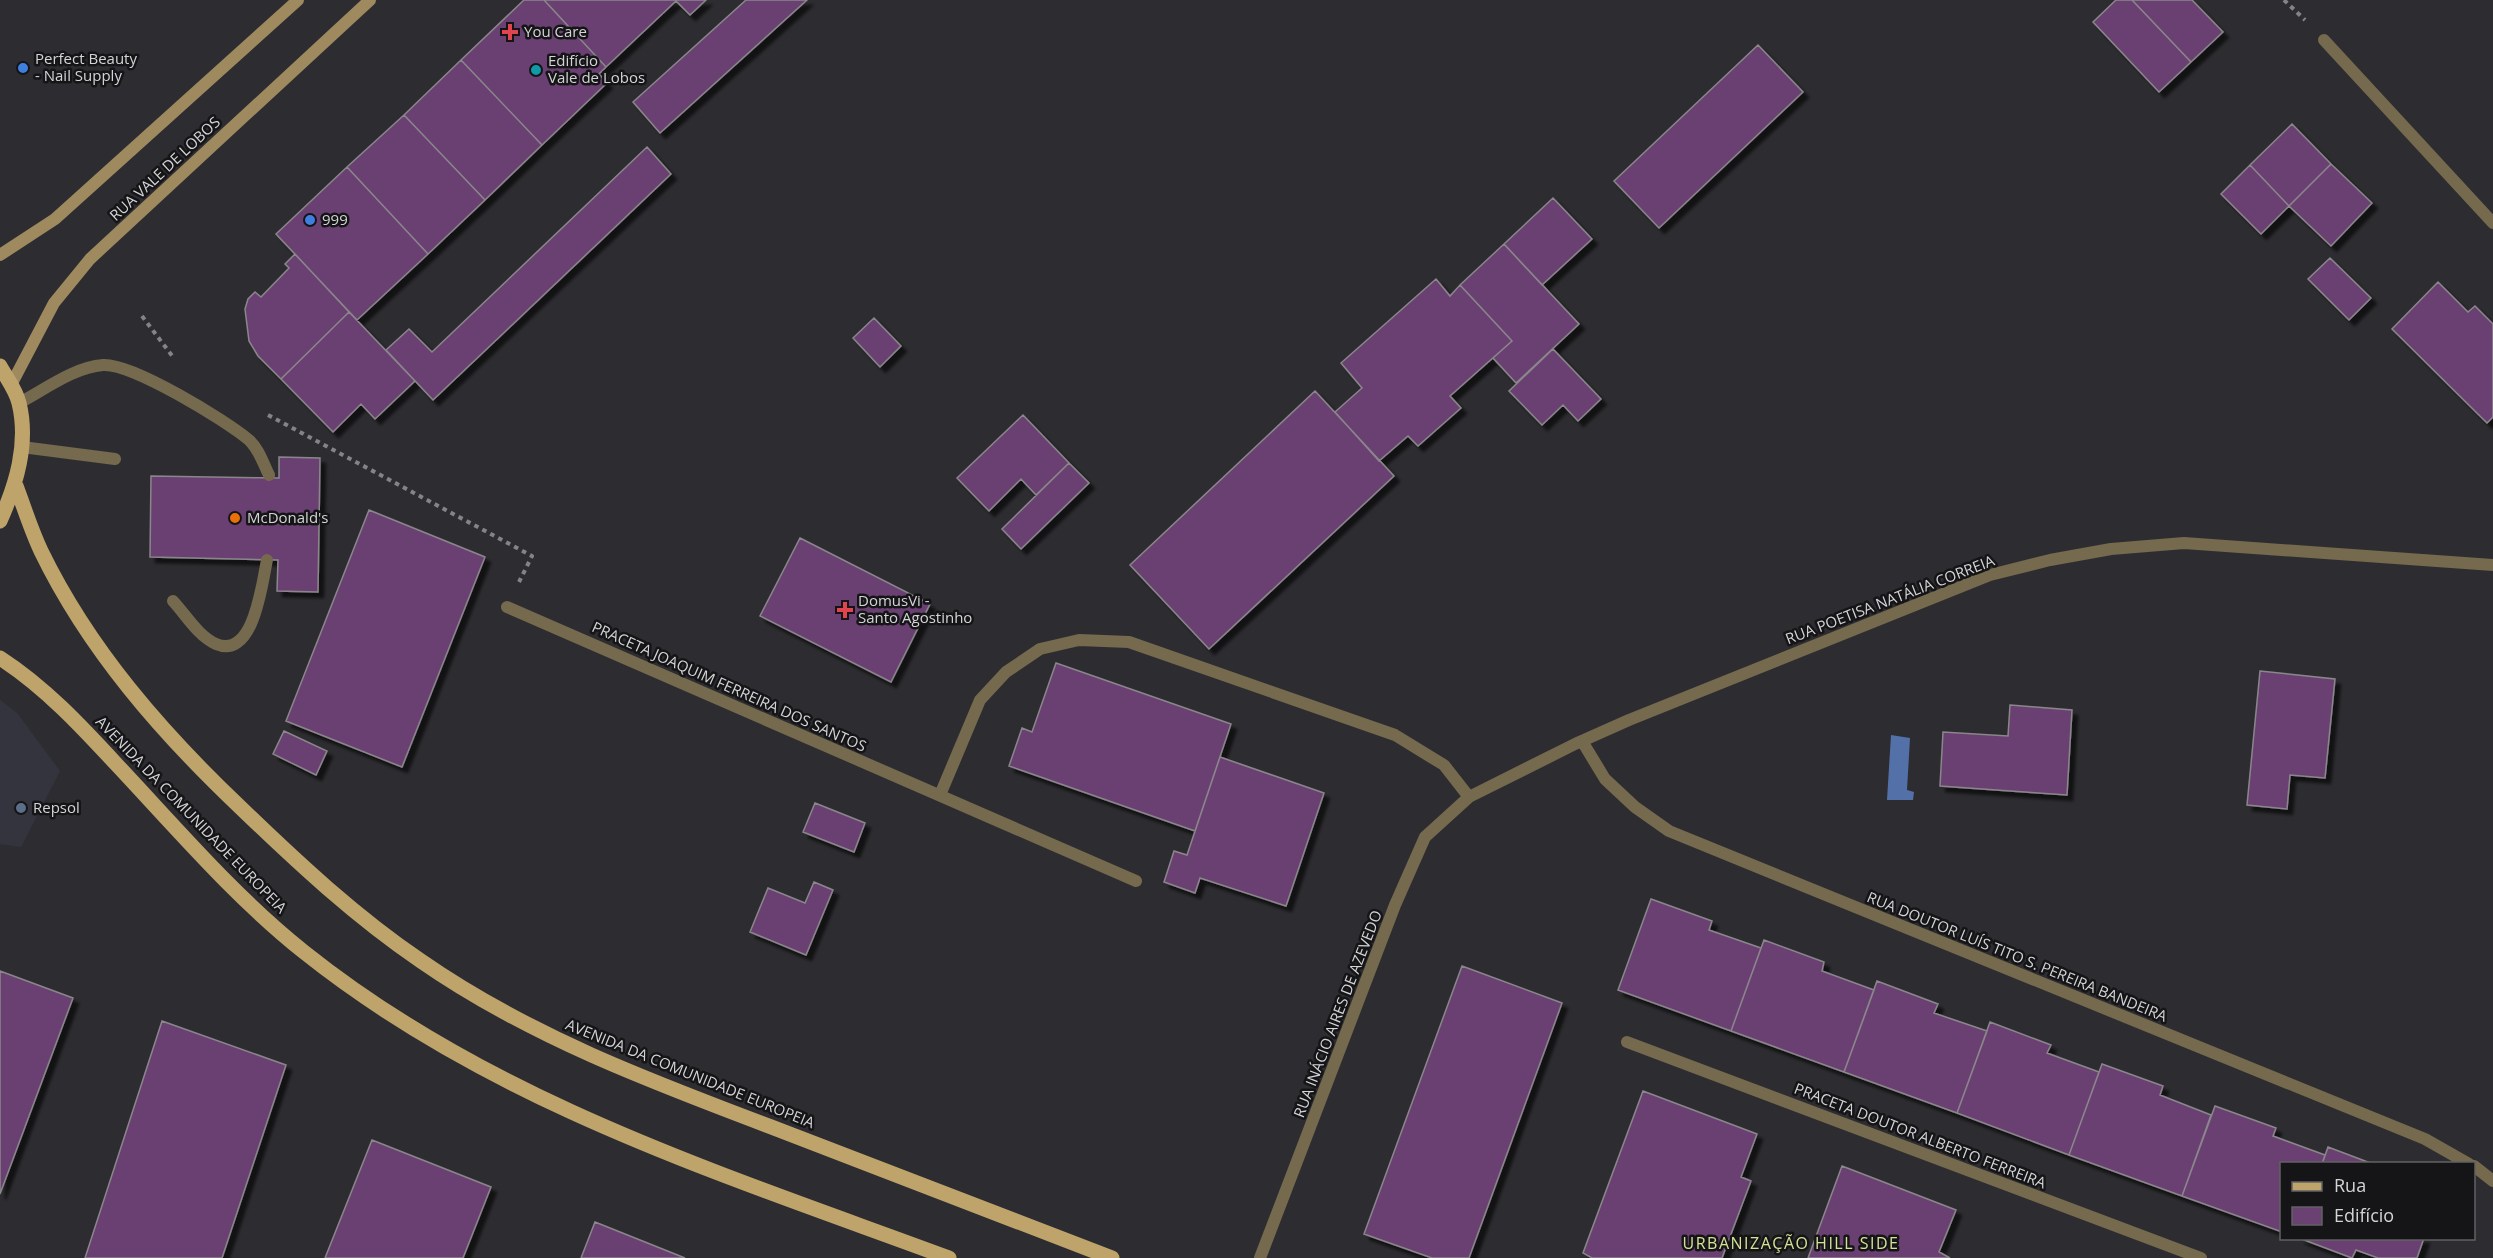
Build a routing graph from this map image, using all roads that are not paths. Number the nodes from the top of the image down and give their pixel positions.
1 (298, 0) edge
2 (370, 0) edge
3 (2324, 40) dead end
4 (2493, 223) edge
5 (0, 255) edge
6 (0, 366) edge
7 (11, 385) junction
8 (20, 403) junction
9 (22, 447) junction
10 (115, 459) dead end
11 (268, 476) dead end
12 (16, 486) junction
13 (0, 521) edge
14 (267, 560) dead end
15 (2493, 565) edge
16 (173, 601) dead end
17 (507, 607) road end
18 (0, 658) edge
19 (1582, 741) junction
20 (940, 795) junction
21 (1469, 797) junction
22 (1136, 881) dead end
23 (1627, 1042) dead end
24 (2465, 1162) edge
25 (2475, 1167) edge
26 (2493, 1180) edge
27 (949, 1258) edge
28 (1112, 1258) edge
29 (1260, 1258) edge
30 (2201, 1258) edge

1 - 5 main road
2 - 7 main road, RUA VALE DE LOBOS
3 - 4 street
6 - 7 main road
7 - 8 main road
8 - 9 main road
8 - 11 street
9 - 10 street
9 - 12 main road
12 - 13 main road
12 - 28 main road, AVENIDA DA COMUNIDADE EUROPEIA
14 - 16 street
15 - 19 street, RUA POETISA NATÁLIA CORREIA
17 - 20 street, PRACETA JOAQUIM FERREIRA DOS SANTOS
18 - 27 main road, AVENIDA DA COMUNIDADE EUROPEIA
19 - 21 street, RUA POETISA NATÁLIA CORREIA
19 - 24 street, RUA DOUTOR LUÍS TITO S. PEREIRA BANDEIRA
20 - 21 street
20 - 22 street, PRACETA JOAQUIM FERREIRA DOS SANTOS
21 - 29 street, RUA INÁCIO AIRES DE AZEVEDO
23 - 30 street, PRACETA DOUTOR ALBERTO FERREIRA
25 - 26 street

